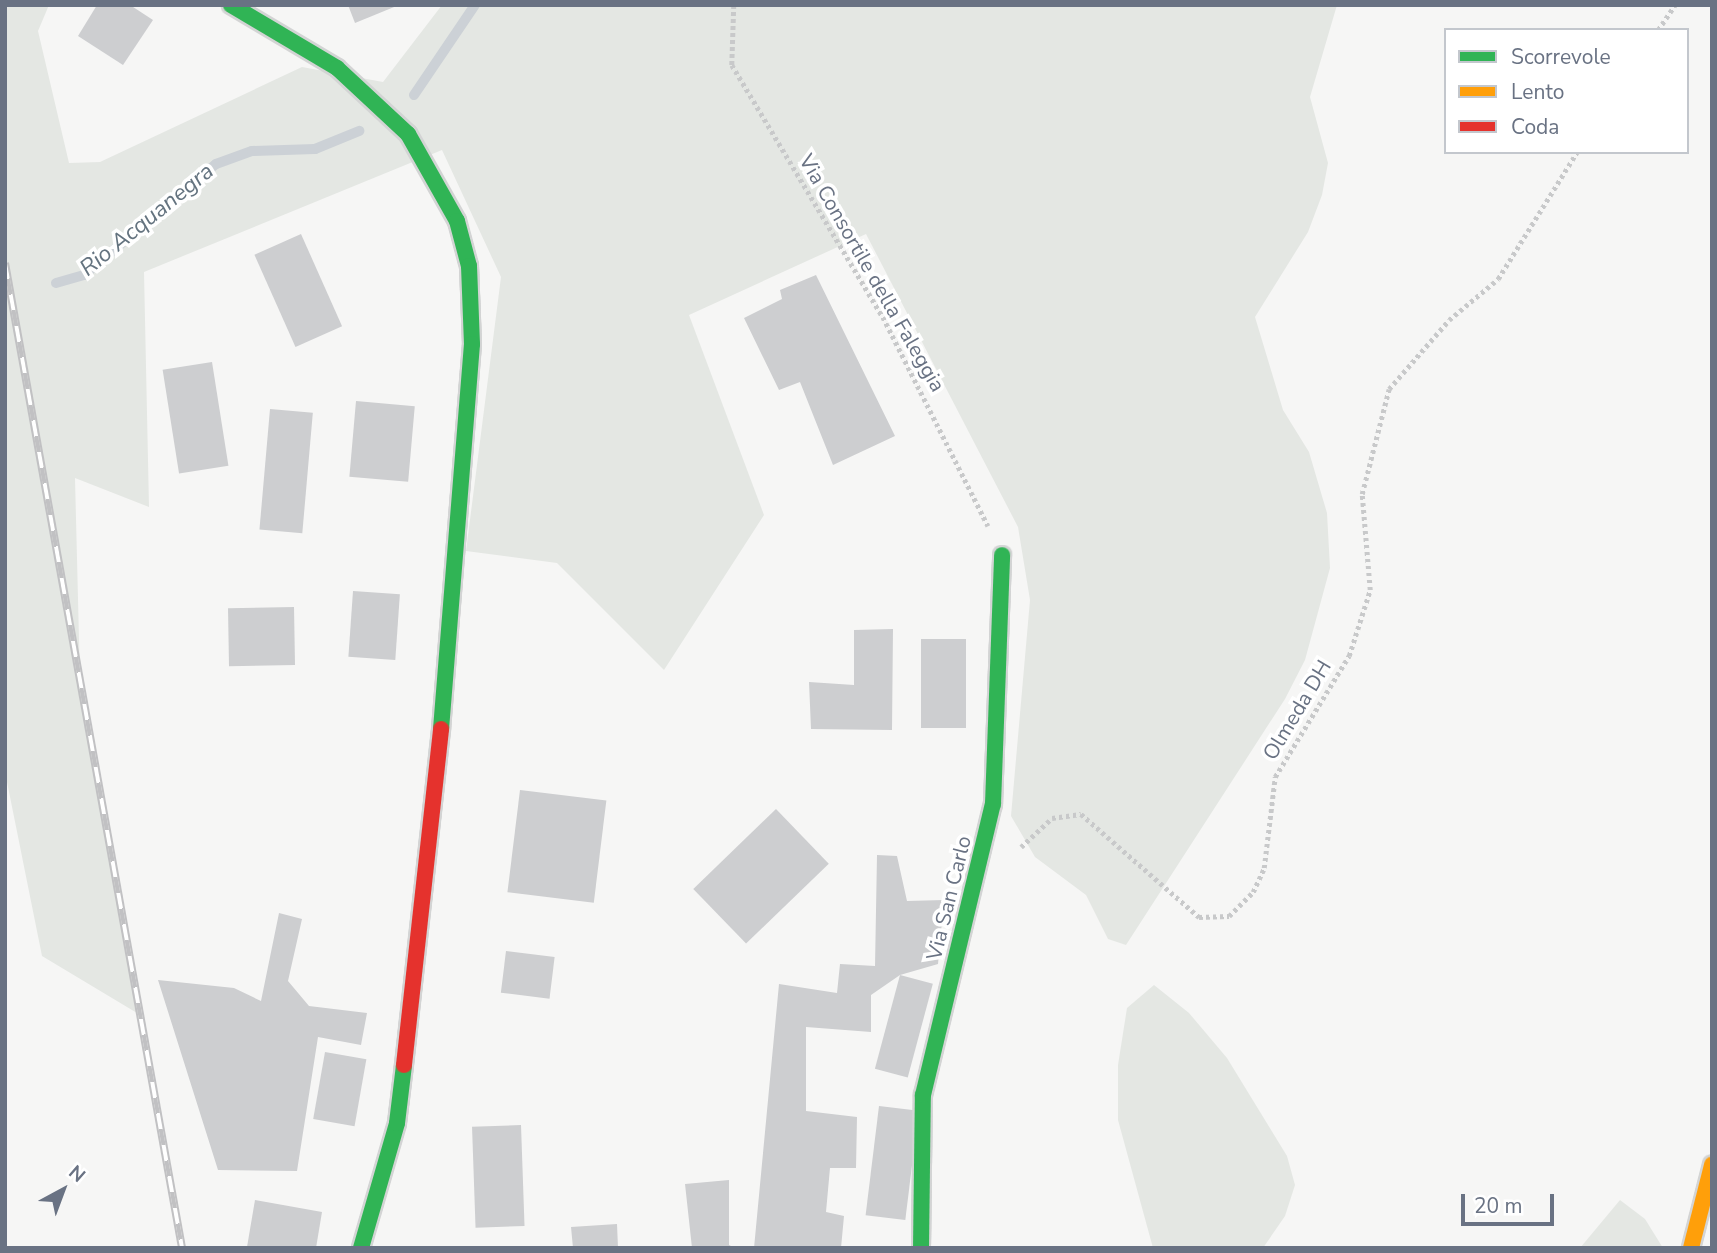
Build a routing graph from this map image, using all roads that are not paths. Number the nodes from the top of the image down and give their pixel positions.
1 (231, 5) edge
2 (1002, 555) road end
3 (1712, 1164) edge
4 (361, 1248) edge
5 (921, 1248) edge
6 (1691, 1248) edge

1 - 4 main road
2 - 5 main road, Via San Carlo
3 - 6 main road

